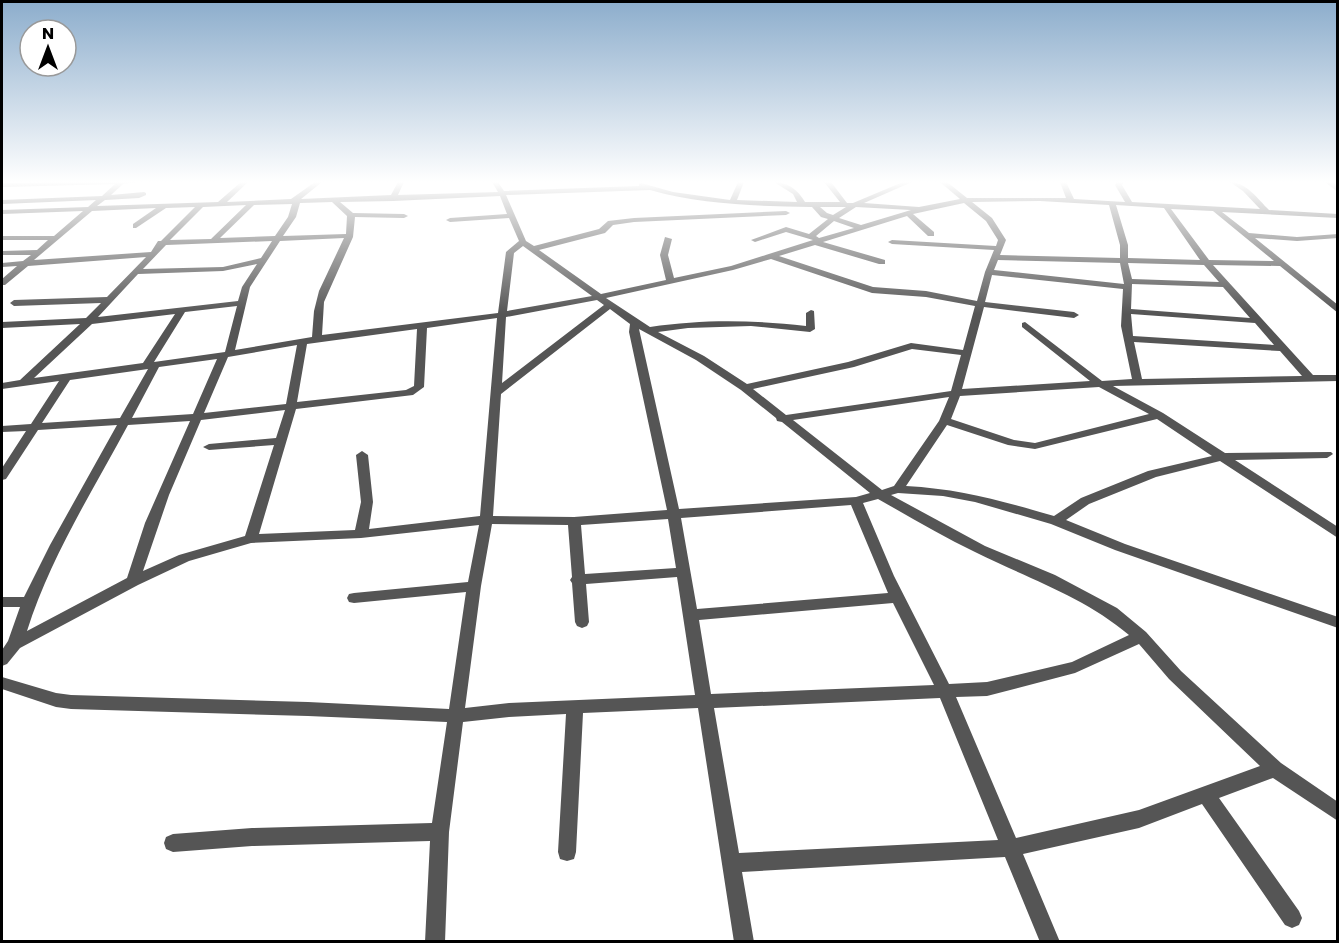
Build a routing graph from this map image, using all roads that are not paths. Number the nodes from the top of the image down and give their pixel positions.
1 (70, 226) edge
2 (179, 226) edge
3 (228, 226) edge
4 (286, 226) edge
5 (350, 226) edge
6 (518, 226) edge
7 (608, 226) edge
8 (822, 226) edge
9 (856, 226) edge
10 (868, 226) edge
11 (922, 226) edge
12 (994, 226) edge
13 (1119, 226) edge
14 (1179, 226) edge
15 (1235, 226) edge
16 (862, 228) junction
17 (931, 234) dead end
18 (1245, 235) junction
19 (1338, 235) edge
20 (349, 236) junction
21 (2, 237) edge
22 (810, 237) junction
23 (56, 238) junction
24 (277, 239) junction
25 (668, 239) dead end
26 (755, 240) dead end
27 (213, 241) junction
28 (820, 242) junction
29 (892, 242) dead end
30 (161, 243) junction
31 (528, 245) junction
32 (39, 252) junction
33 (2, 253) edge
34 (997, 253) junction
35 (152, 254) junction
36 (774, 257) junction
37 (263, 260) junction
38 (882, 262) dead end
39 (1124, 262) junction
40 (25, 263) junction
41 (1206, 263) junction
42 (1281, 264) junction
43 (2, 265) edge
44 (136, 272) junction
45 (988, 273) junction
46 (671, 281) junction
47 (2, 283) edge
48 (1127, 284) junction
49 (1226, 285) junction
50 (600, 297) junction
51 (110, 300) junction
52 (14, 303) dead end
53 (241, 303) junction
54 (981, 304) junction
55 (610, 305) junction
56 (182, 310) junction
57 (1338, 310) edge
58 (1126, 311) junction
59 (811, 313) dead end
60 (502, 315) junction
61 (1074, 315) dead end
62 (90, 321) junction
63 (1259, 321) junction
64 (635, 323) junction
65 (2, 325) edge
66 (1025, 325) dead end
67 (422, 327) junction
68 (651, 330) junction
69 (317, 339) junction
70 (1129, 339) junction
71 (302, 342) junction
72 (1284, 348) junction
73 (966, 353) junction
74 (227, 355) junction
75 (151, 366) junction
76 (67, 377) junction
77 (1338, 378) edge
78 (1311, 379) junction
79 (1138, 382) junction
80 (23, 383) junction
81 (1099, 383) junction
82 (2, 386) edge
83 (745, 388) junction
84 (496, 393) junction
85 (956, 393) junction
86 (291, 408) junction
87 (1159, 415) junction
88 (198, 417) junction
89 (781, 419) junction
90 (945, 422) junction
91 (123, 423) junction
92 (33, 428) junction
93 (2, 429) edge
94 (281, 441) junction
95 (209, 447) dead end
96 (1327, 454) dead end
97 (362, 455) dead end
98 (1221, 457) junction
99 (2, 476) edge
100 (898, 489) junction
101 (881, 495) junction
102 (856, 501) junction
103 (674, 515) junction
104 (486, 520) junction
105 (574, 521) junction
106 (1056, 521) junction
107 (361, 534) junction
108 (1338, 534) edge
109 (251, 539) junction
110 (683, 572) junction
111 (577, 580) junction
112 (133, 581) junction
113 (474, 586) junction
114 (898, 597) junction
115 (354, 598) dead end
116 (2, 602) edge
117 (29, 602) junction
118 (691, 615) junction
119 (582, 622) dead end
120 (1338, 623) edge
121 (1141, 636) junction
122 (15, 644) junction
123 (2, 660) edge
124 (2, 683) edge
125 (945, 691) junction
126 (703, 701) junction
127 (575, 707) junction
128 (457, 716) junction
129 (1275, 769) junction
130 (1206, 795) junction
131 (1338, 813) edge
132 (440, 832) junction
133 (173, 843) dead end
134 (1010, 848) junction
135 (567, 852) dead end
136 (730, 863) junction
137 (1292, 918) dead end
138 (435, 942) edge
139 (744, 942) edge
140 (1050, 942) edge

1 - 23 street
2 - 30 street
3 - 27 street
4 - 24 street
5 - 20 street
6 - 31 street
7 - 31 street
8 - 22 street
9 - 16 street
10 - 16 street
11 - 17 street
12 - 34 street
13 - 39 street
14 - 41 street
15 - 18 street
16 - 28 street
18 - 19 street
18 - 42 street
20 - 24 street
20 - 69 street
21 - 23 street
22 - 26 street
22 - 28 street
23 - 32 street
24 - 27 street
24 - 37 street
25 - 46 street
27 - 30 street
28 - 36 street
28 - 38 street
29 - 34 street
30 - 35 street
31 - 50 street
31 - 60 street
32 - 33 street
32 - 40 street
34 - 39 street
34 - 45 street
35 - 40 street
35 - 44 street
36 - 46 street
36 - 54 street
37 - 44 street
37 - 53 street
39 - 41 street
39 - 48 street
40 - 43 street
40 - 47 street
41 - 42 street
41 - 49 street
42 - 57 street
44 - 51 street
45 - 48 street
45 - 54 street
46 - 50 street
48 - 49 street
48 - 58 street
49 - 63 street
50 - 55 street
50 - 60 street
51 - 52 street
51 - 62 street
53 - 56 street
53 - 74 street
54 - 61 street
54 - 73 street
55 - 64 street
55 - 84 street
56 - 62 street
56 - 75 street
58 - 63 street
58 - 70 street
59 - 68 street
60 - 67 street
60 - 84 street
62 - 65 street
62 - 80 street
63 - 72 street
64 - 68 street
64 - 103 street
66 - 81 street
67 - 69 street
67 - 86 street
68 - 83 street
69 - 71 street
70 - 72 street
70 - 79 street
71 - 74 street
71 - 86 street
72 - 78 street
73 - 83 street
73 - 85 street
74 - 75 street
74 - 88 street
75 - 76 street
75 - 91 street
76 - 80 street
76 - 92 street
77 - 78 street
78 - 79 street
79 - 81 street
80 - 82 street
81 - 85 street
81 - 87 street
83 - 89 street
84 - 104 street
85 - 89 street
85 - 90 street
86 - 88 street
86 - 94 street
87 - 90 street
87 - 98 street
88 - 91 street
88 - 112 street
89 - 101 street
90 - 100 street
91 - 92 street
91 - 117 street
92 - 93 street
92 - 99 street
94 - 95 street
94 - 109 street
96 - 98 street
97 - 107 street
98 - 106 street
98 - 108 street
100 - 101 street
100 - 106 street
101 - 102 street
101 - 121 street
102 - 103 street
102 - 114 street
103 - 105 street
103 - 110 street
104 - 105 street
104 - 107 street
104 - 113 street
105 - 111 street
106 - 120 street
107 - 109 street
109 - 112 street
110 - 111 street
110 - 118 street
111 - 119 street
112 - 122 street
113 - 115 street
113 - 128 street
114 - 118 street
114 - 125 street
116 - 117 street
117 - 122 street
118 - 126 street
121 - 125 street
121 - 129 street
122 - 123 street
124 - 128 street
125 - 126 street
125 - 134 street
126 - 127 street
126 - 136 street
127 - 128 street
127 - 135 street
128 - 132 street
129 - 130 street
129 - 131 street
130 - 134 street
130 - 137 street
132 - 133 street
132 - 138 street
134 - 136 street
134 - 140 street
136 - 139 street

